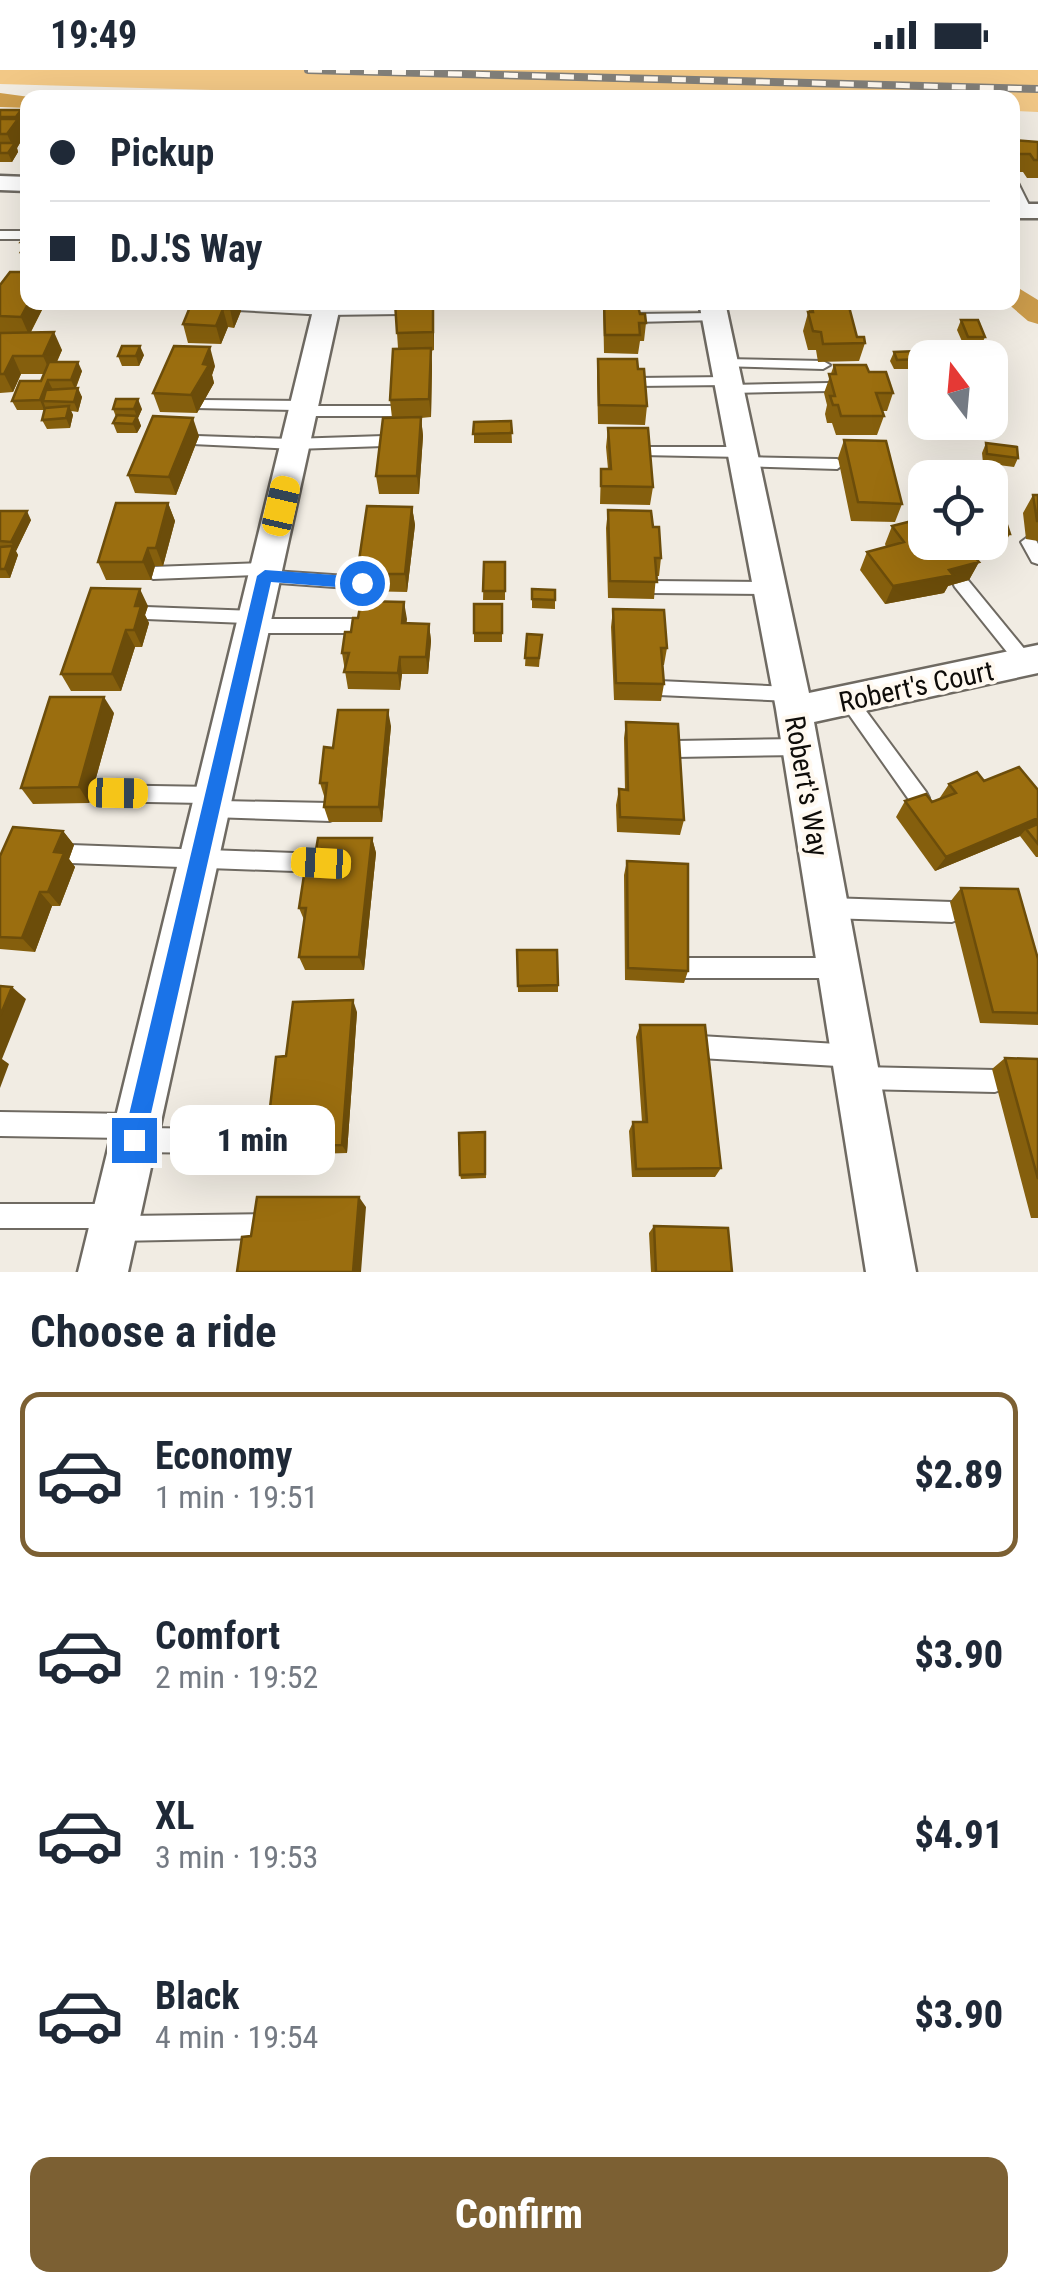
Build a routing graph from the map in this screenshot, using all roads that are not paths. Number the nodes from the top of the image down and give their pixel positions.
1 (326, 310) edge
2 (714, 310) edge
3 (634, 318) edge
4 (823, 364) edge
5 (728, 378) junction
6 (636, 382) edge
7 (830, 388) edge
8 (200, 406) edge
9 (393, 410) edge
10 (300, 426) junction
11 (184, 428) edge
12 (384, 441) edge
13 (646, 452) edge
14 (743, 457) junction
15 (837, 464) dead end
16 (266, 572) junction
17 (153, 573) dead end
18 (961, 582) edge
19 (362, 583) edge
20 (653, 587) edge
21 (770, 588) junction
22 (146, 614) dead end
23 (254, 621) junction
24 (363, 626) edge
25 (1032, 660) edge
26 (660, 688) edge
27 (850, 701) junction
28 (792, 702) junction
29 (801, 747) junction
30 (675, 749) edge
31 (92, 793) dead end
32 (920, 798) edge
33 (212, 802) junction
34 (330, 812) edge
35 (71, 854) dead end
36 (200, 856) junction
37 (321, 863) edge
38 (828, 908) junction
39 (952, 912) dead end
40 (683, 968) edge
41 (839, 968) junction
42 (700, 1048) edge
43 (856, 1067) junction
44 (995, 1082) dead end
45 (0, 1124) edge
46 (136, 1133) junction
47 (284, 1142) edge
48 (0, 1216) edge
49 (115, 1222) junction
50 (266, 1226) edge
51 (103, 1272) edge
52 (891, 1272) edge

1 - 10 street
2 - 3 lane
2 - 5 street, Robert's Way
4 - 5 lane
5 - 6 lane
5 - 7 lane
5 - 14 street, Robert's Way
8 - 10 lane
9 - 10 lane
10 - 11 lane
10 - 12 lane
10 - 16 street
13 - 14 lane
14 - 15 lane
14 - 21 street, Robert's Way
16 - 17 lane
16 - 19 lane
16 - 23 street
18 - 25 lane
20 - 21 lane
21 - 28 street, Robert's Way
22 - 23 lane
23 - 24 lane
23 - 33 street
25 - 27 street, Robert's Court
26 - 28 lane
27 - 28 street, Robert's Court
27 - 32 lane
28 - 29 street, Robert's Way
29 - 30 lane
29 - 38 street, Robert's Way
31 - 33 lane
33 - 34 lane
33 - 36 street
35 - 36 lane
36 - 37 lane
36 - 46 street
38 - 39 lane
38 - 41 street, Robert's Way
40 - 41 lane
41 - 43 street, Robert's Way
42 - 43 lane
43 - 44 lane
43 - 52 street, Robert's Way
45 - 46 lane
46 - 47 lane
46 - 49 street
48 - 49 lane
49 - 50 lane
49 - 51 street

